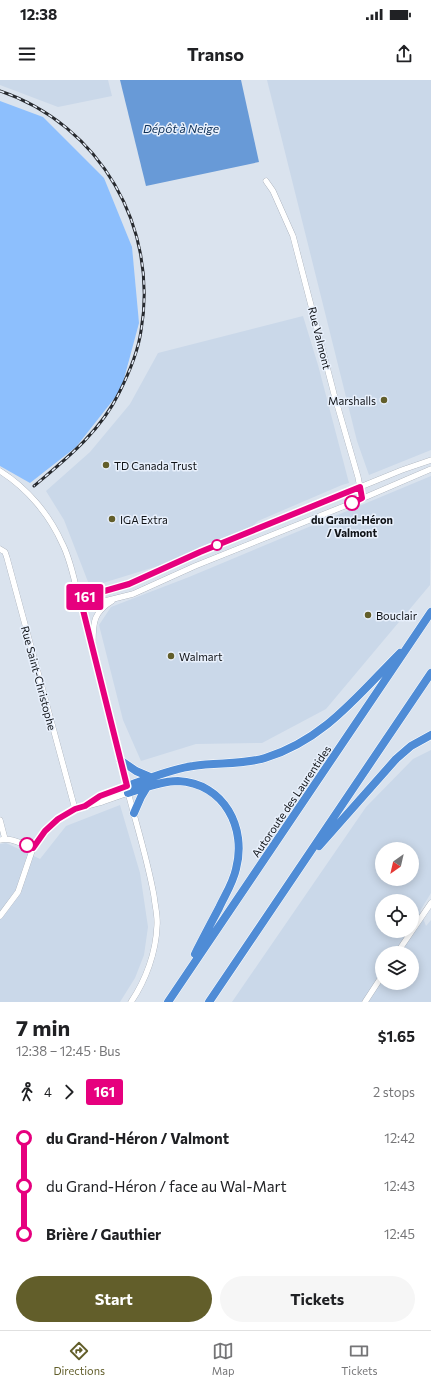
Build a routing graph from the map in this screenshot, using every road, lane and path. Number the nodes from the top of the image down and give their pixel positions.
1 (266, 181) dead end
2 (431, 460) edge
3 (431, 469) edge
4 (0, 471) edge
5 (360, 487) junction
6 (362, 498) junction
7 (0, 549) edge
8 (80, 598) junction
9 (117, 598) junction
10 (81, 606) junction
11 (431, 612) edge
12 (414, 639) junction
13 (92, 647) junction
14 (431, 673) edge
15 (431, 735) edge
16 (120, 760) junction
17 (150, 777) junction
18 (147, 787) junction
19 (127, 790) junction
20 (75, 809) junction
21 (134, 813) junction
22 (0, 820) edge
23 (2, 840) edge
24 (33, 848) junction
25 (297, 871) junction
26 (431, 903) edge
27 (0, 916) edge
28 (402, 946) edge
29 (178, 986) junction
30 (375, 987) edge
31 (131, 1002) edge
32 (168, 1002) edge
33 (209, 1002) edge
34 (365, 1002) edge

1 - 5 street, Rue Valmont
2 - 5 street
3 - 6 street
4 - 8 street
5 - 6 street, Rue Valmont
5 - 8 street
6 - 9 street
7 - 20 street, Rue Saint-Christophe
8 - 10 street
9 - 10 street
9 - 13 street
10 - 13 street
11 - 12 highway, Autoroute des Laurentides
12 - 17 highway
12 - 29 highway, Autoroute des Laurentides
13 - 16 street
14 - 25 highway
15 - 25 highway
16 - 17 highway
16 - 19 street
17 - 19 highway
18 - 19 highway
18 - 21 highway
18 - 29 highway
19 - 20 street
19 - 21 street
20 - 24 street
21 - 31 street
22 - 23 street
23 - 24 street
24 - 27 street
25 - 33 highway
26 - 28 street
29 - 32 highway, Autoroute des Laurentides
30 - 34 street

